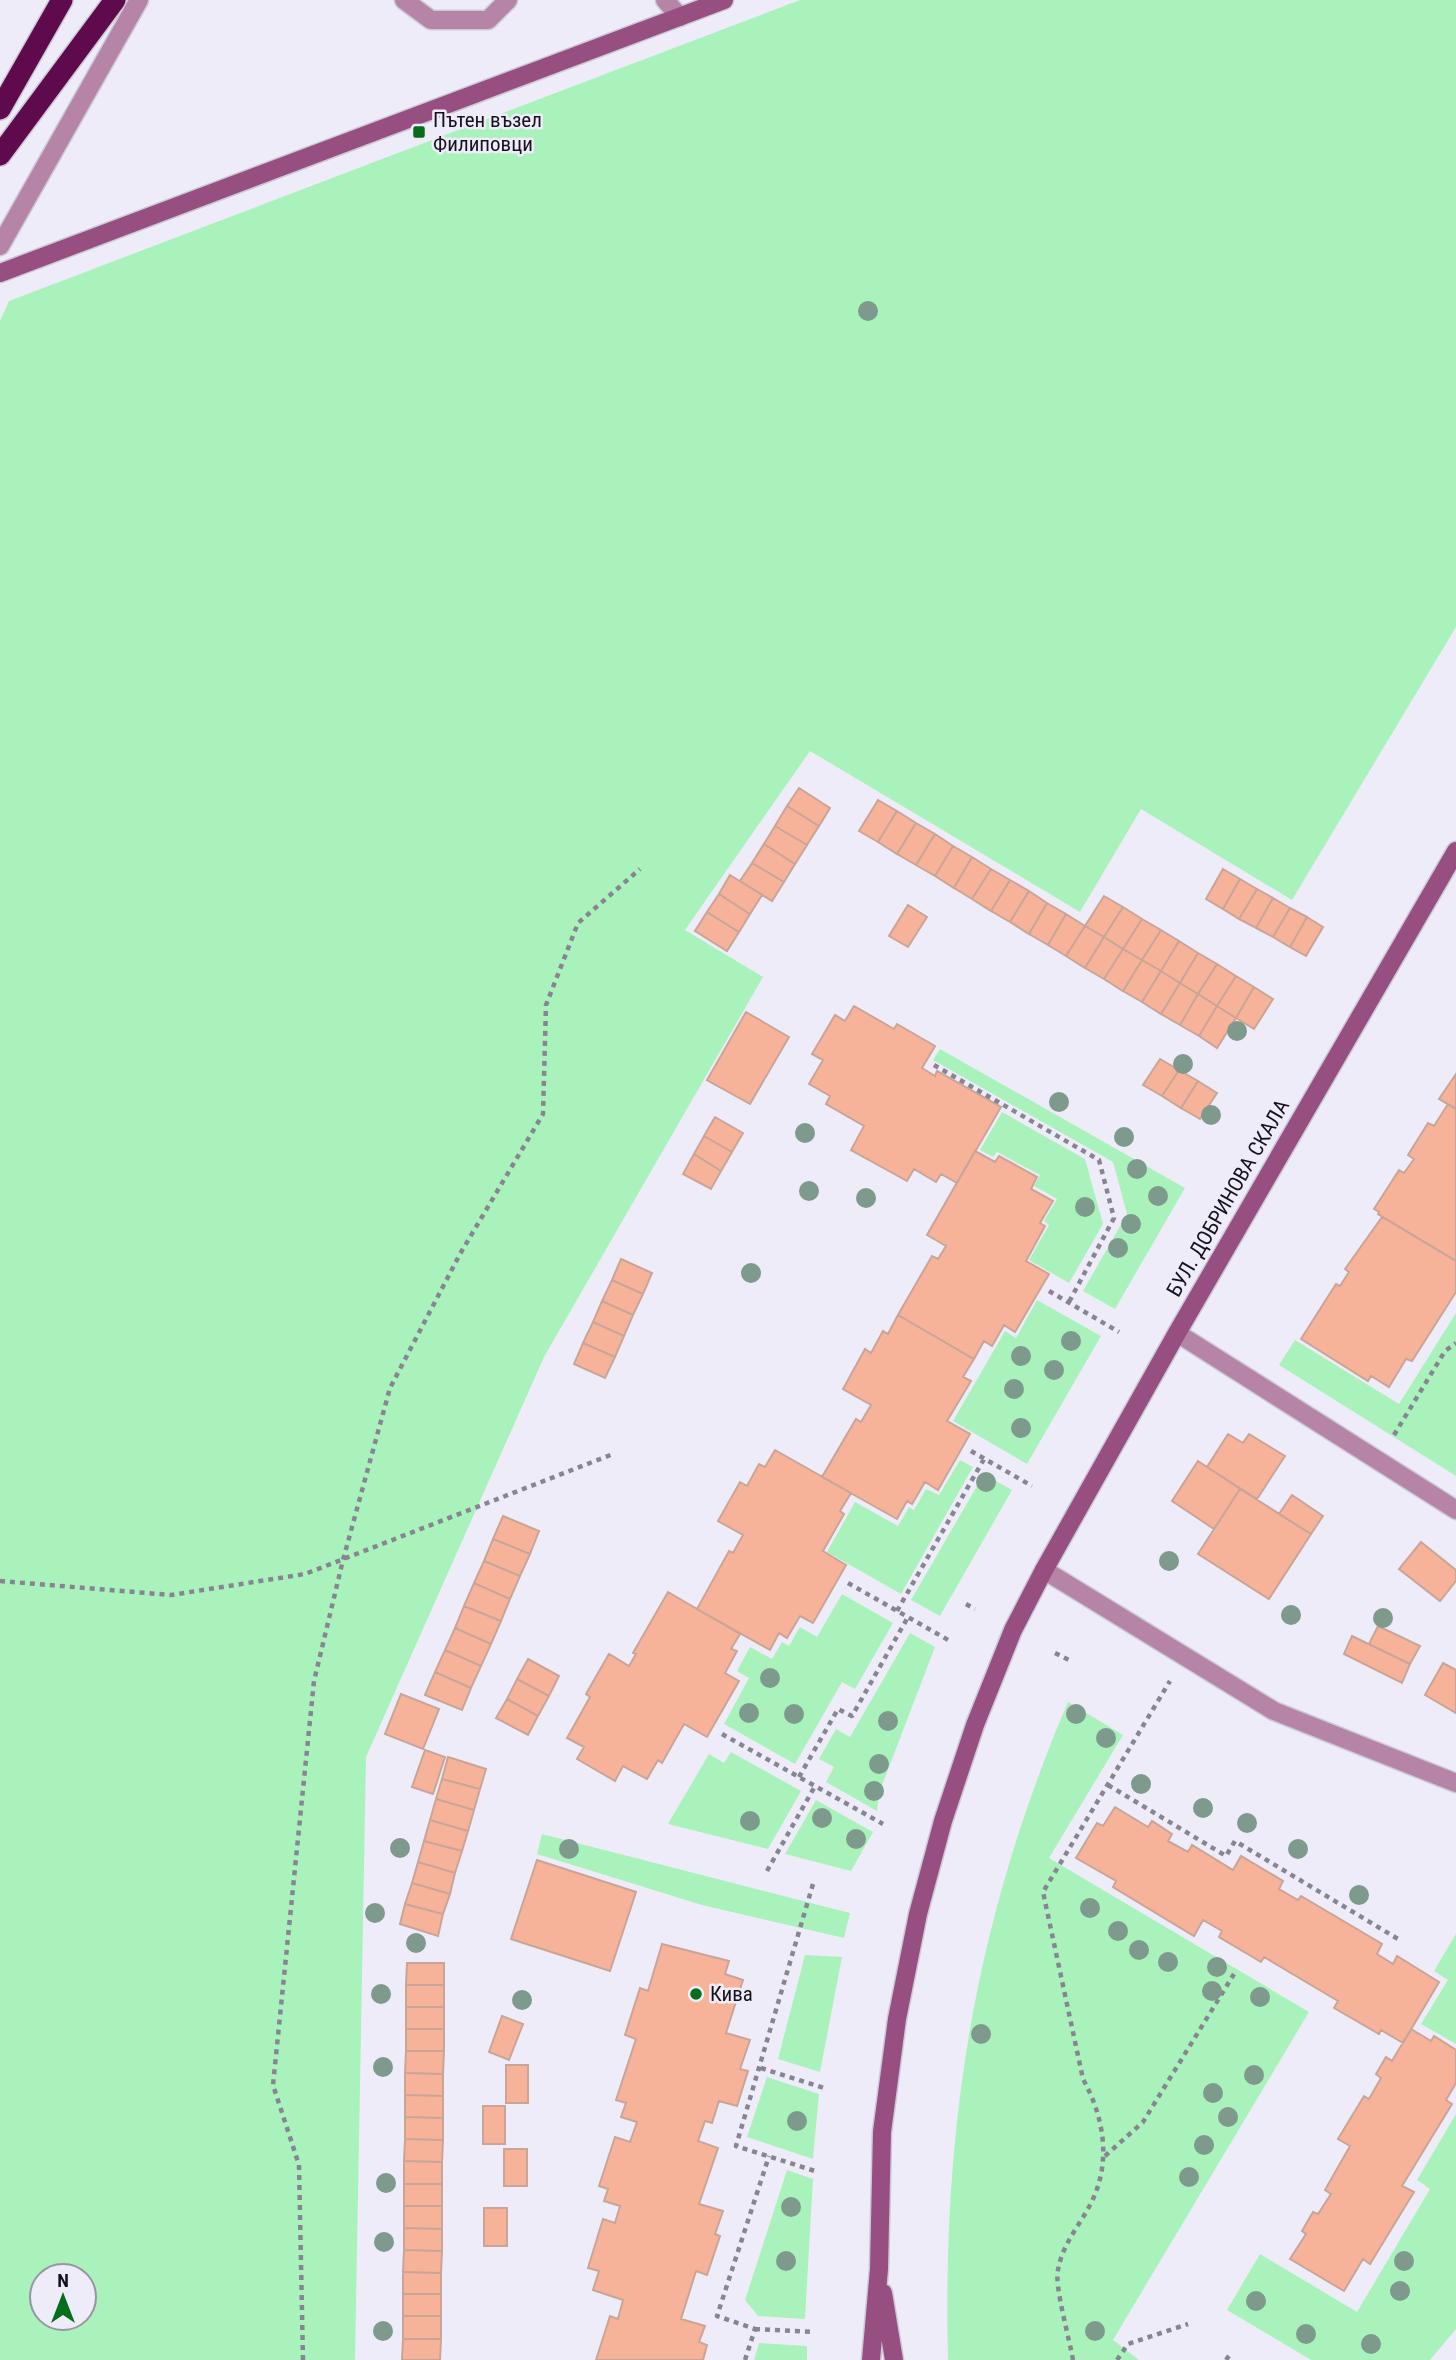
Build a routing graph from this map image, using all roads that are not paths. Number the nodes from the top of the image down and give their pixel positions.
1 (62, 0) edge
2 (116, 0) edge
3 (139, 0) edge
4 (404, 0) edge
5 (508, 0) edge
6 (665, 0) edge
7 (724, 0) edge
8 (680, 17) junction
9 (0, 109) edge
10 (0, 155) edge
11 (0, 246) edge
12 (0, 273) edge
13 (1456, 851) edge
14 (1177, 1333) junction
15 (1456, 1510) edge
16 (1044, 1570) junction
17 (1456, 1783) edge
18 (880, 2269) junction
19 (871, 2360) edge
20 (894, 2360) edge

1 - 9 highway
2 - 10 highway
3 - 11 street
4 - 5 street
6 - 8 street
7 - 8 main road
8 - 12 main road
13 - 14 main road, БУЛ. ДОБРИНОВА СКАЛА
14 - 15 street
14 - 16 main road, БУЛ. ДОБРИНОВА СКАЛА
16 - 17 street
16 - 18 main road, БУЛ. ДОБРИНОВА СКАЛА
18 - 19 main road
18 - 20 main road

